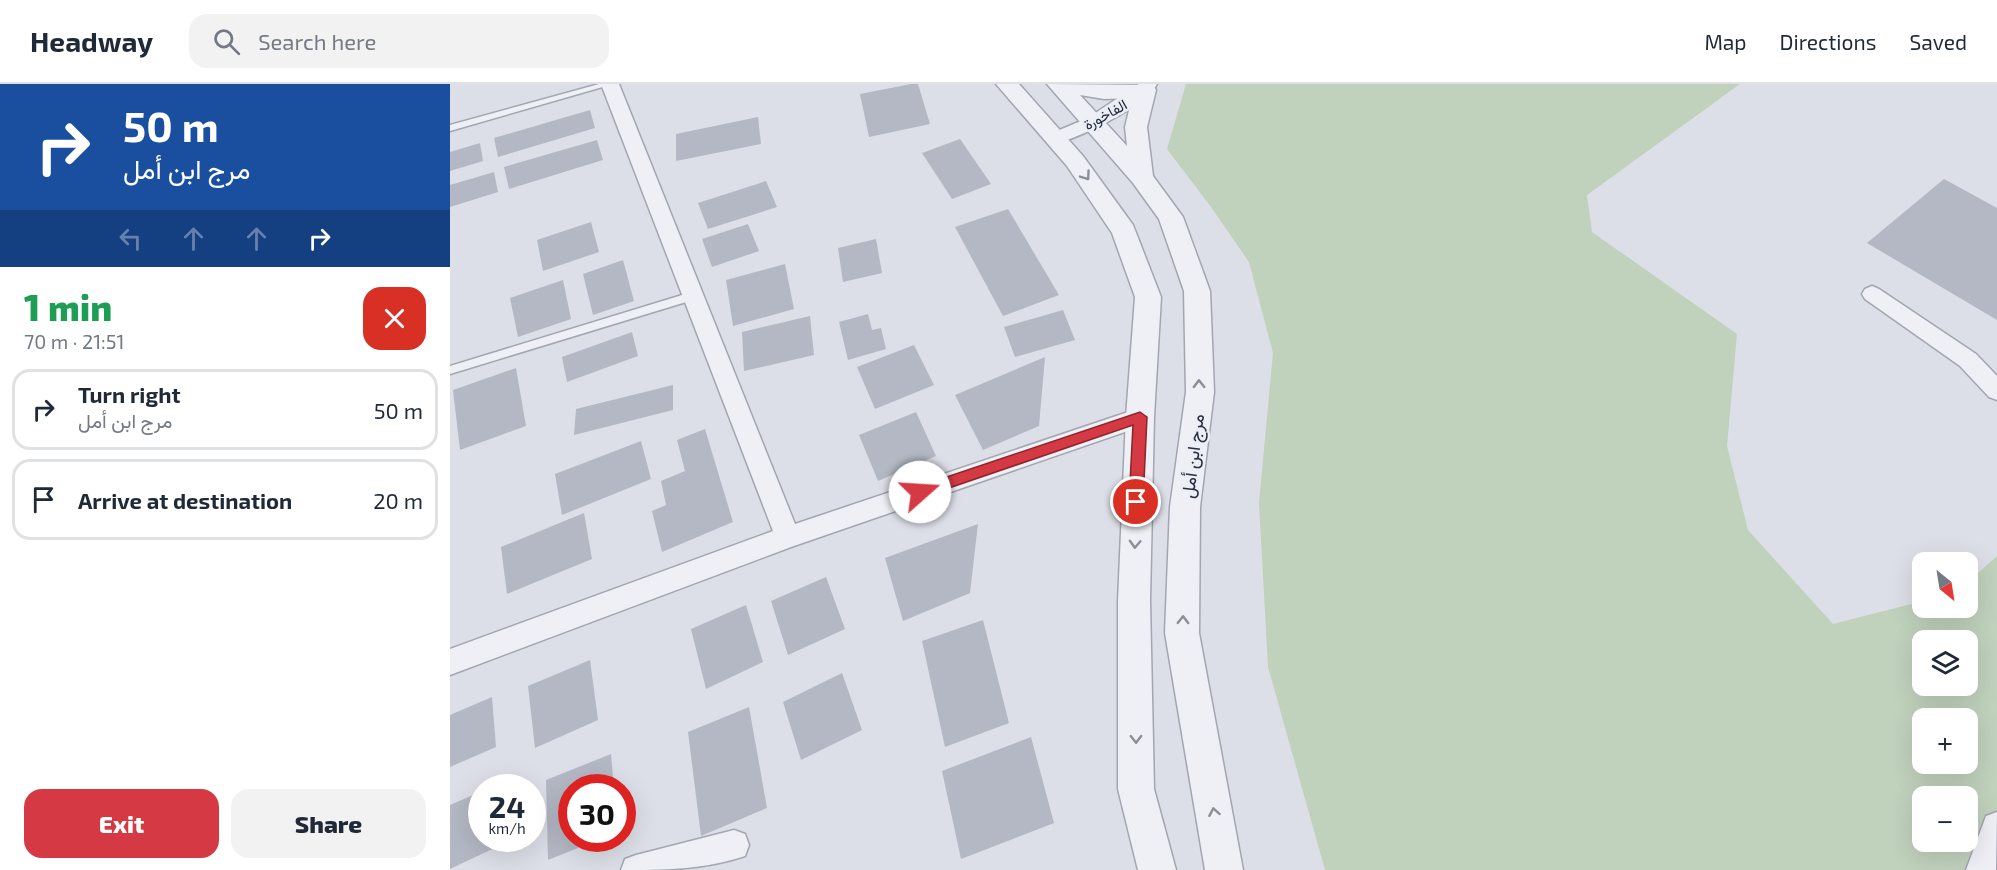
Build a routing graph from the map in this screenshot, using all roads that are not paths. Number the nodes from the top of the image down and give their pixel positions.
1 (610, 84) edge
2 (1007, 84) edge
3 (1058, 84) edge
4 (1065, 84) edge
5 (1147, 87) edge
6 (1094, 122) junction
7 (450, 128) edge
8 (1056, 138) junction
9 (1141, 177) junction
10 (1872, 294) dead end
11 (692, 296) junction
12 (450, 370) edge
13 (1997, 392) edge
14 (1140, 417) junction
15 (788, 537) junction
16 (450, 662) edge
17 (1997, 827) edge
18 (734, 845) dead end
19 (636, 870) edge
20 (1157, 870) edge
21 (1224, 870) edge
22 (1981, 870) edge

1 - 7 lane
1 - 11 street
2 - 8 street
3 - 6 street, مرج ابن أمل
4 - 5 street
5 - 6 street, الفاخورة
5 - 9 street
6 - 8 street, الفاخورة
6 - 9 street, مرج ابن أمل
8 -> 14 street
21 -> 9 street, مرج ابن أمل
10 - 13 street
11 - 12 lane
11 - 15 street
14 - 15 street
14 -> 20 street
15 - 16 street
17 - 22 street
18 - 19 street

